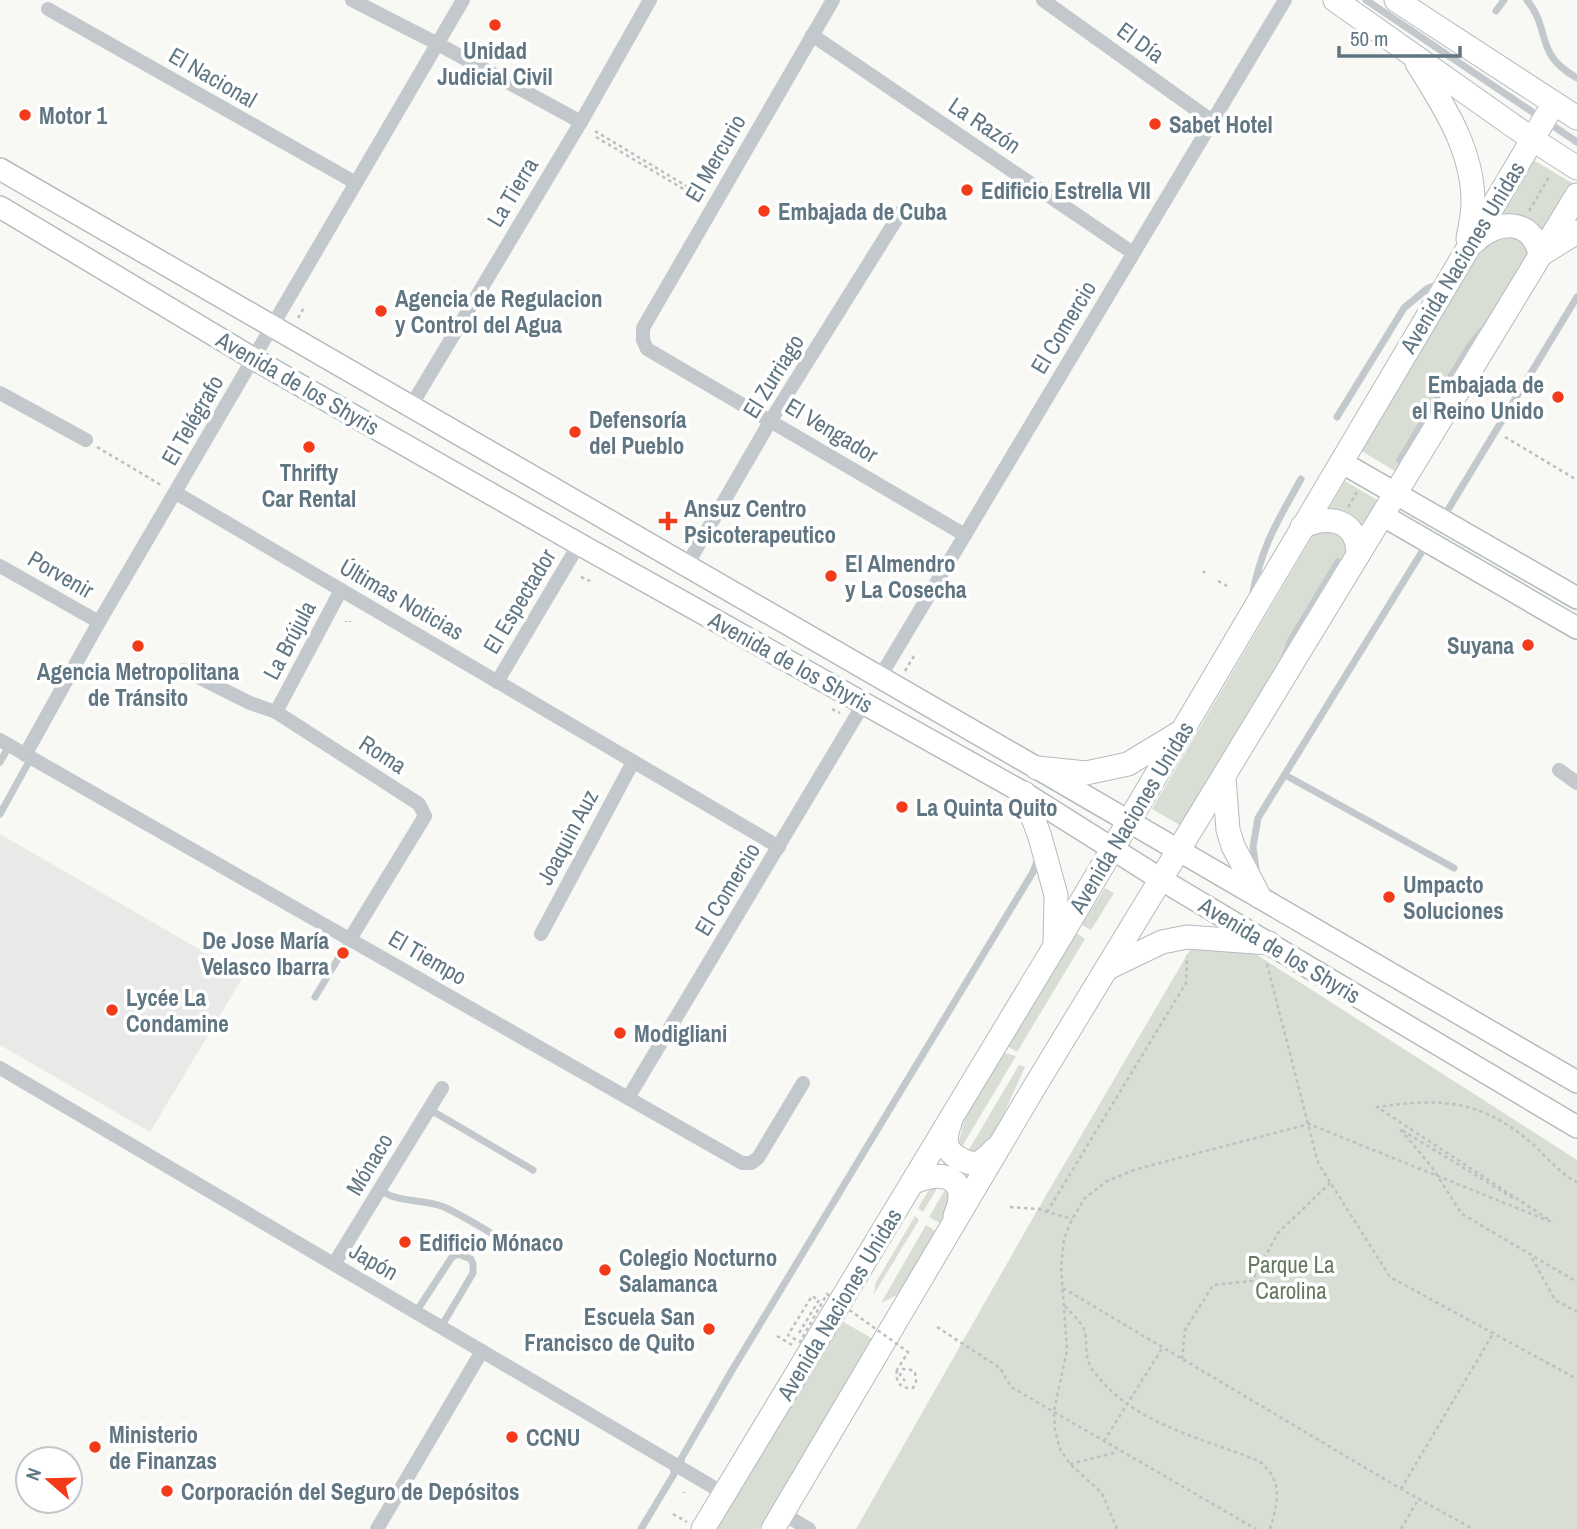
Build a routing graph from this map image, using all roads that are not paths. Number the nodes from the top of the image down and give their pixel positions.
1 (352, 0) edge
2 (463, 0) edge
3 (650, 0) edge
4 (832, 0) edge
5 (1043, 0) edge
6 (1285, 0) edge
7 (1335, 0) edge
8 (1366, 0) edge
9 (1395, 0) edge
10 (1504, 0) edge
11 (1527, 0) edge
12 (48, 9) dead end
13 (1496, 11) dead end
14 (812, 35) junction
15 (438, 44) junction
16 (1412, 55) junction
17 (1577, 78) edge
18 (1577, 118) edge
19 (1212, 121) junction
20 (1543, 121) junction
21 (581, 122) junction
22 (1577, 142) edge
23 (1577, 168) edge
24 (0, 169) edge
25 (356, 183) junction
26 (1577, 195) edge
27 (0, 207) edge
28 (901, 212) dead end
29 (1577, 232) edge
30 (1466, 250) junction
31 (1133, 253) junction
32 (1540, 256) junction
33 (1448, 282) junction
34 (1577, 297) edge
35 (1507, 309) junction
36 (273, 327) junction
37 (643, 340) joint
38 (254, 359) junction
39 (0, 393) edge
40 (411, 406) junction
41 (1337, 417) dead end
42 (771, 420) junction
43 (86, 440) road end
44 (1400, 460) dead end
45 (1341, 462) junction
46 (1301, 479) dead end
47 (176, 493) junction
48 (1395, 494) junction
49 (1382, 515) junction
50 (1434, 516) junction
51 (1302, 527) junction
52 (965, 535) junction
53 (579, 544) junction
54 (1434, 545) junction
55 (1348, 559) junction
56 (687, 565) junction
57 (0, 566) edge
58 (341, 590) junction
59 (1577, 598) edge
60 (1248, 621) junction
61 (99, 622) junction
62 (1577, 628) edge
63 (184, 670) dead end
64 (891, 677) junction
65 (497, 682) junction
66 (864, 703) junction
67 (276, 712) junction
68 (1182, 731) junction
69 (5, 743) edge
70 (28, 757) junction
71 (0, 762) edge
72 (634, 762) junction
73 (1037, 768) junction
74 (1559, 770) dead end
75 (1285, 775) junction
76 (1224, 776) junction
77 (1577, 783) edge
78 (1024, 793) junction
79 (0, 814) edge
80 (1128, 820) junction
81 (1042, 846) junction
82 (779, 847) junction
83 (1112, 850) junction
84 (1180, 850) junction
85 (1454, 868) dead end
86 (1162, 880) junction
87 (1262, 898) junction
88 (541, 934) dead end
89 (350, 939) junction
90 (1055, 946) junction
91 (1268, 953) junction
92 (1108, 968) junction
93 (315, 997) dead end
94 (0, 1068) edge
95 (1577, 1082) edge
96 (803, 1083) dead end
97 (442, 1088) dead end
98 (628, 1098) junction
99 (429, 1109) junction
100 (956, 1110) junction
101 (1577, 1127) edge
102 (999, 1145) junction
103 (533, 1170) dead end
104 (912, 1183) junction
105 (380, 1190) junction
106 (498, 1237) dead end
107 (945, 1238) junction
108 (334, 1264) junction
109 (415, 1312) junction
110 (441, 1327) junction
111 (482, 1351) junction
112 (678, 1466) junction
113 (726, 1494) junction
114 (777, 1521) edge
115 (698, 1527) edge
116 (377, 1529) edge
117 (641, 1529) edge
118 (809, 1529) edge

1 - 15 street
2 - 15 street, El Telégrafo
3 - 21 street, La Tierra
4 - 14 street, El Mercurio
5 - 19 street, El Día
6 - 19 street, El Comercio
7 - 16 main road
8 - 20 lane
9 - 20 main road
10 - 13 lane
11 - 17 lane
12 - 25 street, El Nacional
14 - 31 street, La Razón
14 - 37 street, El Mercurio
15 - 21 street
15 - 25 street, El Telégrafo
16 - 20 main road
16 - 30 main road
18 - 20 main road
19 - 31 street, El Comercio
20 - 22 lane
20 - 23 main road
20 - 30 main road, Avenida Naciones Unidas
21 - 40 street, La Tierra
24 - 36 main road, Avenida de los Shyris
25 - 36 street, El Telégrafo
26 - 32 main road
27 - 38 main road, Avenida de los Shyris
28 - 42 street, El Zurriago
29 - 32 main road
30 - 32 main road
30 - 33 main road, Avenida Naciones Unidas
31 - 52 street, El Comercio
32 - 35 main road
33 - 41 lane
33 - 45 main road, Avenida Naciones Unidas
34 - 50 lane
35 - 44 lane
35 - 48 main road
36 - 38 street, El Telégrafo
36 - 40 main road, Avenida de los Shyris
37 - 42 street, El Vengador
38 - 47 street, El Telégrafo
38 - 53 main road, Avenida de los Shyris
39 - 43 street
40 - 56 main road, Avenida de los Shyris
42 - 52 street, El Vengador
42 - 56 street, El Zurriago
45 - 48 main road
45 - 51 main road, Avenida Naciones Unidas
46 - 60 lane
47 - 58 street, Últimas Noticias
47 - 61 street, El Telégrafo
48 - 49 main road
48 - 50 main road
49 - 54 main road
49 - 55 main road
50 - 59 main road
51 - 55 main road
51 - 60 main road, Avenida Naciones Unidas
52 - 64 street, El Comercio
53 - 65 street, El Espectador
53 - 66 main road, Avenida de los Shyris
54 - 62 main road
54 - 75 lane
55 - 76 main road
56 - 64 main road, Avenida de los Shyris
57 - 61 street, Porvenir
58 - 65 street, Últimas Noticias
58 - 67 street, La Brújula
60 - 68 main road, Avenida Naciones Unidas
61 - 70 street, El Telégrafo
63 - 67 street, Roma
64 - 73 main road, Avenida de los Shyris
65 - 72 street, Últimas Noticias
66 - 78 main road, Avenida de los Shyris
66 - 82 street, El Comercio
67 - 89 street, Roma
68 - 73 main road
68 - 80 main road, Avenida Naciones Unidas
69 - 70 street, El Tiempo
69 - 71 lane
70 - 79 lane
70 - 89 street, El Tiempo
72 - 82 street, Últimas Noticias
72 - 88 street, Joaquin Auz
73 - 80 main road, Avenida de los Shyris
74 - 77 street
75 - 85 lane
75 - 87 lane
76 - 84 main road
76 - 87 main road
78 - 81 main road
78 - 83 main road, Avenida de los Shyris
80 - 83 main road, Avenida Naciones Unidas
80 - 84 main road, Avenida de los Shyris
81 - 90 main road
81 - 112 lane
82 - 98 street, El Comercio
83 - 86 main road, Avenida de los Shyris
83 - 90 main road, Avenida Naciones Unidas
84 - 86 main road
84 - 87 main road, Avenida de los Shyris
86 - 91 main road, Avenida de los Shyris
86 - 92 main road
87 - 95 main road, Avenida de los Shyris
89 - 93 lane
89 - 98 street, El Tiempo
90 - 100 main road, Avenida Naciones Unidas
91 - 92 main road
91 - 101 main road, Avenida de los Shyris
92 - 102 main road
94 - 108 street, Japón
96 - 98 street, El Tiempo
97 - 99 street, Mónaco
99 - 103 lane
99 - 105 street, Mónaco
100 - 102 main road
100 - 104 main road, Avenida Naciones Unidas
102 - 107 main road
104 - 107 main road
104 - 113 main road, Avenida Naciones Unidas
105 - 106 lane
105 - 108 street, Mónaco
107 - 114 main road
108 - 109 street, Japón
109 - 110 street, Japón
109 - 110 lane
110 - 111 street, Japón
111 - 112 street, Japón
111 - 116 street
112 - 113 street, Japón
112 - 117 lane
113 - 115 main road, Avenida Naciones Unidas
114 - 118 street

